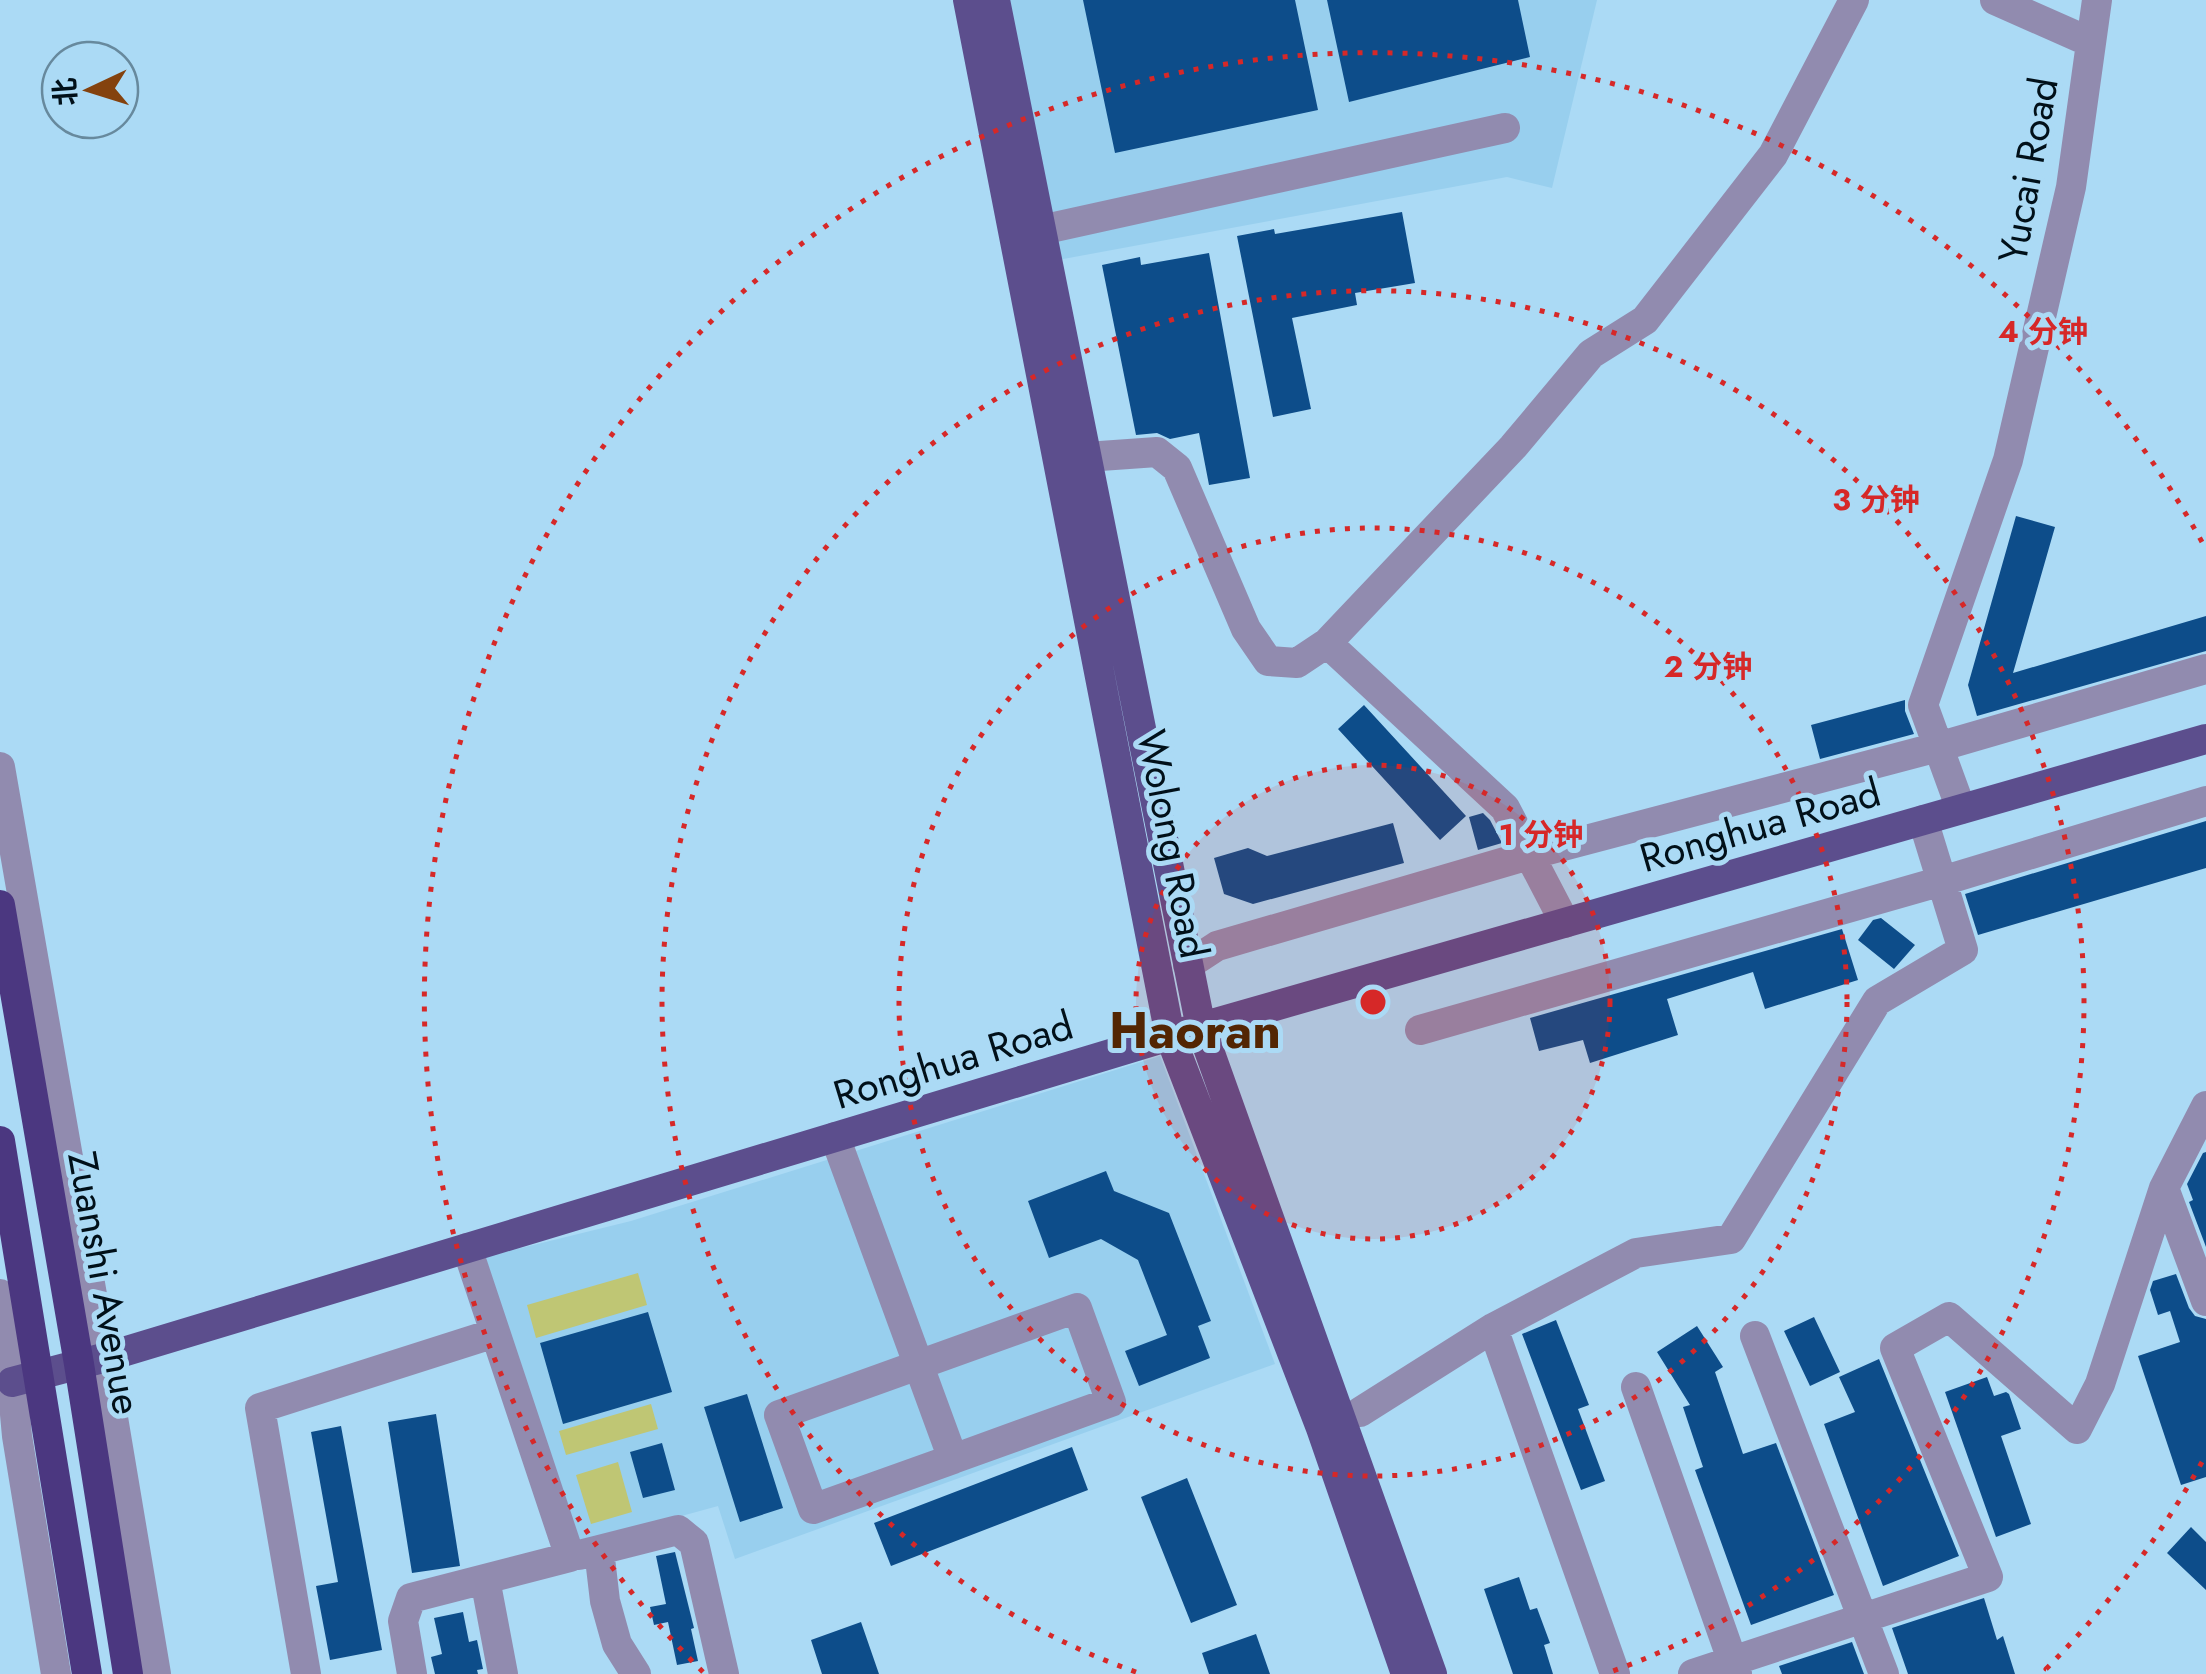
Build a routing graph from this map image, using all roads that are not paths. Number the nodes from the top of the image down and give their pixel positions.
1 (968, 0) edge
2 (996, 0) edge
3 (1854, 0) edge
4 (1995, 0) edge
5 (2097, 0) edge
6 (2090, 42) junction
7 (1504, 128) dead end
8 (1040, 230) junction
9 (1086, 457) junction
10 (1326, 643) junction
11 (2206, 669) edge
12 (2206, 738) edge
13 (1938, 747) junction
14 (0, 768) edge
15 (2206, 801) edge
16 (1961, 809) junction
17 (1923, 820) junction
18 (1529, 854) junction
19 (1942, 881) junction
20 (0, 905) edge
21 (1565, 923) junction
22 (1188, 965) junction
23 (1201, 1028) junction
24 (1420, 1030) dead end
25 (1170, 1036) junction
26 (2206, 1106) edge
27 (836, 1137) junction
28 (0, 1142) edge
29 (46, 1173) junction
30 (2164, 1188) junction
31 (83, 1242) junction
32 (467, 1248) junction
33 (0, 1294) edge
34 (2206, 1301) edge
35 (1493, 1328) junction
36 (495, 1333) junction
37 (1754, 1336) dead end
38 (91, 1361) junction
39 (919, 1366) junction
40 (26, 1378) junction
41 (1636, 1387) dead end
42 (1360, 1412) dead end
43 (953, 1459) junction
44 (585, 1554) junction
45 (485, 1580) junction
46 (1862, 1618) junction
47 (85, 1664) edge
48 (54, 1667) edge
49 (1734, 1668) edge
50 (128, 1674) edge
51 (156, 1674) edge
52 (306, 1674) edge
53 (412, 1674) edge
54 (503, 1674) edge
55 (636, 1674) edge
56 (724, 1674) edge
57 (1406, 1674) edge
58 (1432, 1674) edge
59 (1615, 1674) edge
60 (1693, 1674) edge
61 (1884, 1674) edge

1 - 25 main road, Wolong Road
2 - 8 main road, Wolong Road
3 - 10 street
4 - 6 street
5 - 6 street, Yucai Road
6 - 13 street, Yucai Road
7 - 8 street
8 - 9 main road, Wolong Road
9 - 10 street
9 - 22 main road, Wolong Road
10 - 18 street
11 - 13 street
12 - 16 main road, Ronghua Road
13 - 16 street, Yucai Road
13 - 18 street
14 - 31 street
15 - 19 street
16 - 17 main road, Ronghua Road
17 - 19 street
17 - 21 main road, Ronghua Road
18 - 21 street
18 - 22 street
19 - 24 street
19 - 35 street
20 - 29 highway, Zuanshi Avenue
21 - 23 main road, Ronghua Road
22 - 23 main road, Wolong Road
23 - 25 main road, Ronghua Road
23 - 58 main road, Wolong Road
25 - 27 main road, Ronghua Road
25 - 57 main road, Wolong Road
26 - 30 street
27 - 32 main road, Ronghua Road
27 - 39 street
28 - 40 highway, Zuanshi Avenue
29 - 31 street
29 - 38 highway, Zuanshi Avenue
30 - 34 street
30 - 46 street
31 - 38 street
32 - 36 street
32 - 38 main road, Ronghua Road
33 - 40 street
35 - 42 street
35 - 59 street
36 - 44 street
36 - 52 street
37 - 46 street
38 - 40 main road, Ronghua Road
38 - 50 highway, Zuanshi Avenue
38 - 51 street
39 - 43 street
39 - 43 street
39 - 43 street
40 - 47 highway, Zuanshi Avenue
40 - 48 street
41 - 49 street
44 - 45 street
44 - 55 street
44 - 56 street
45 - 53 street
45 - 54 street
46 - 49 street
46 - 61 street
47 - 48 street
49 - 60 street

